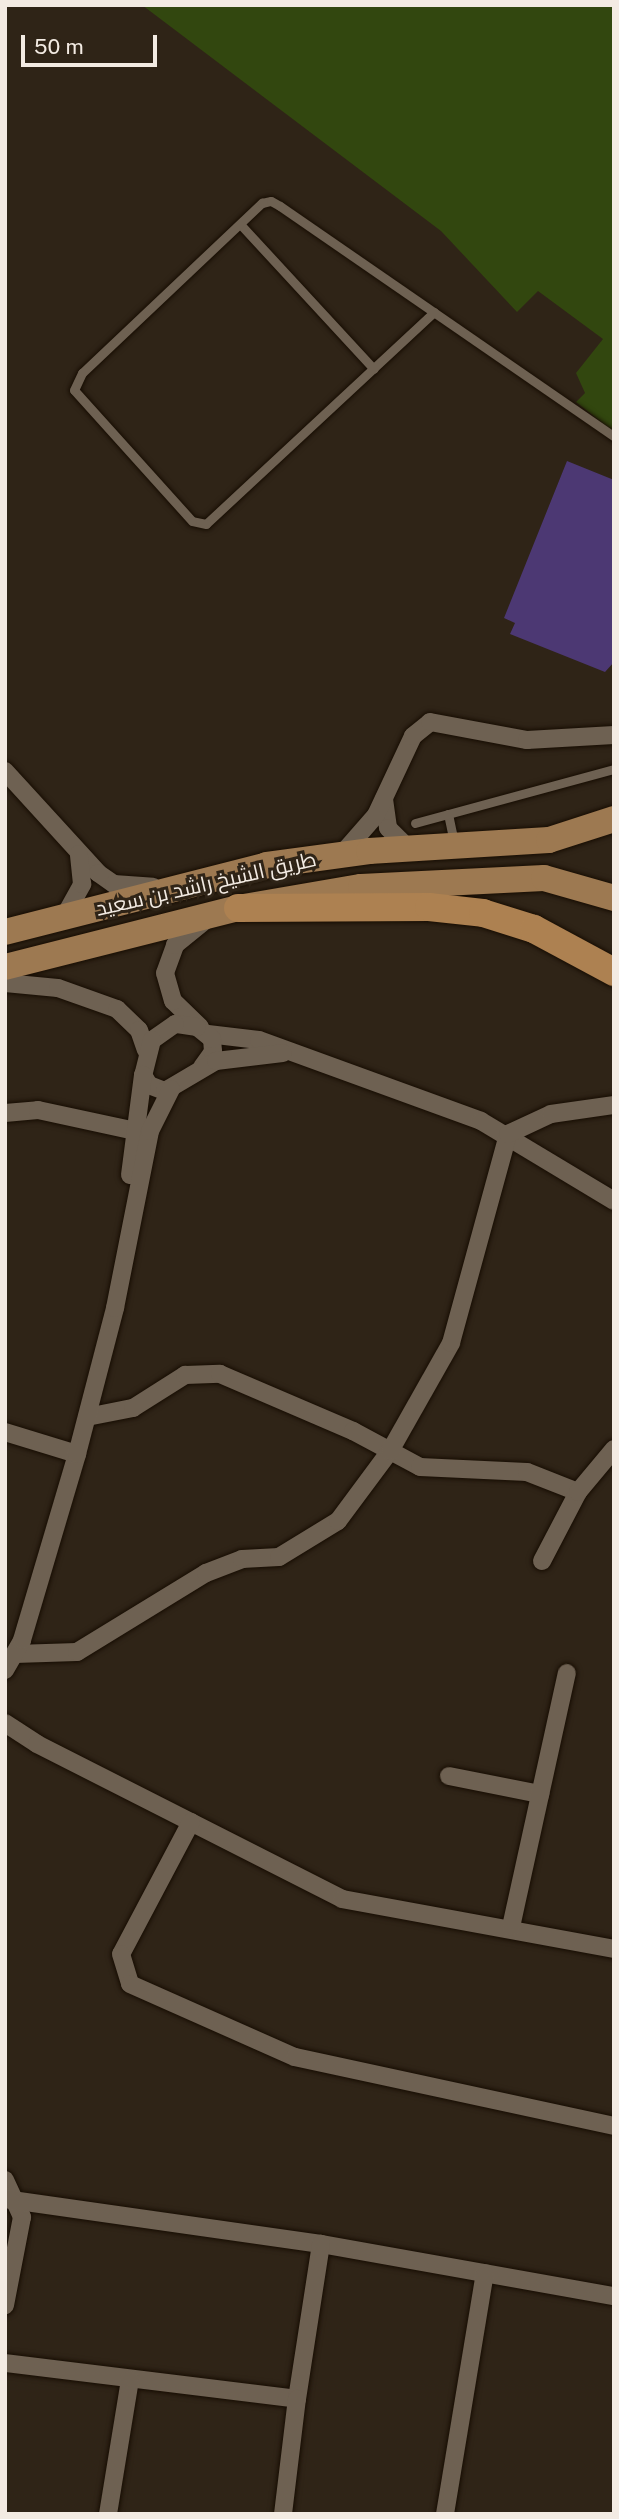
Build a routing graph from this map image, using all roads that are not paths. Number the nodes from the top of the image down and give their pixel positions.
1 (240, 224) junction
2 (434, 313) junction
3 (374, 369) junction
4 (614, 436) edge
5 (614, 735) edge
6 (614, 769) edge
7 (5, 771) edge
8 (384, 799) junction
9 (448, 814) junction
10 (614, 818) edge
11 (415, 823) dead end
12 (456, 847) junction
13 (410, 849) junction
14 (79, 854) junction
15 (342, 854) junction
16 (171, 890) junction
17 (614, 898) edge
18 (226, 911) junction
19 (64, 917) junction
20 (5, 932) edge
21 (5, 968) edge
22 (614, 972) edge
23 (5, 983) edge
24 (206, 1032) junction
25 (146, 1050) junction
26 (290, 1054) junction
27 (202, 1067) junction
28 (143, 1075) junction
29 (170, 1089) junction
30 (614, 1104) edge
31 (5, 1113) edge
32 (135, 1131) junction
33 (508, 1134) junction
34 (614, 1201) edge
35 (130, 1220) junction
36 (87, 1417) junction
37 (5, 1432) edge
38 (614, 1448) edge
39 (390, 1451) junction
40 (77, 1454) junction
41 (578, 1492) junction
42 (542, 1561) dead end
43 (15, 1654) junction
44 (5, 1670) edge
45 (567, 1673) dead end
46 (5, 1723) edge
47 (449, 1776) dead end
48 (540, 1794) junction
49 (191, 1822) junction
50 (511, 1927) junction
51 (614, 1949) edge
52 (614, 2126) edge
53 (5, 2180) edge
54 (12, 2200) edge
55 (321, 2244) junction
56 (485, 2273) junction
57 (614, 2296) edge
58 (5, 2305) edge
59 (5, 2364) edge
60 (130, 2379) junction
61 (297, 2399) junction
62 (108, 2514) edge
63 (283, 2514) edge
64 (445, 2514) edge

1 - 2 lane
1 - 3 lane
1 - 3 lane
2 - 3 lane
2 - 4 lane
5 - 8 street
6 - 9 lane
7 - 14 street
8 - 13 street
8 - 15 street
9 - 11 lane
9 - 12 lane
10 - 12 main road, طريق الشيخ راشد بن سعيد
12 - 13 main road, طريق الشيخ راشد بن سعيد
13 - 15 main road, طريق الشيخ راشد بن سعيد
14 - 16 street
14 - 19 street
15 - 16 main road, طريق الشيخ راشد بن سعيد
16 - 19 main road, طريق الشيخ راشد بن سعيد
17 - 18 main road, طريق الشيخ راشد بن سعيد
18 - 21 main road, طريق الشيخ راشد بن سعيد
18 - 22 highway
18 - 24 street
19 - 20 main road, طريق الشيخ راشد بن سعيد
23 - 25 street
24 - 25 street
24 - 26 street
24 - 27 street
25 - 28 street
26 - 27 street
26 - 33 street
27 - 29 street
28 - 29 street
28 - 32 street
29 - 35 street
30 - 33 street
31 - 32 street
32 - 35 street
33 - 34 street
33 - 39 street
35 - 36 street
36 - 39 street
36 - 40 street
37 - 40 street
38 - 41 street
39 - 41 street
39 - 43 street
40 - 43 street
41 - 42 street
43 - 44 street
45 - 48 street
46 - 49 street
47 - 48 street
48 - 50 street
49 - 50 street
49 - 52 street
50 - 51 street
53 - 54 street
54 - 55 street
54 - 58 street
55 - 56 street
55 - 61 street
56 - 57 street
56 - 64 street
59 - 60 street
60 - 61 street
60 - 62 street
61 - 63 street

